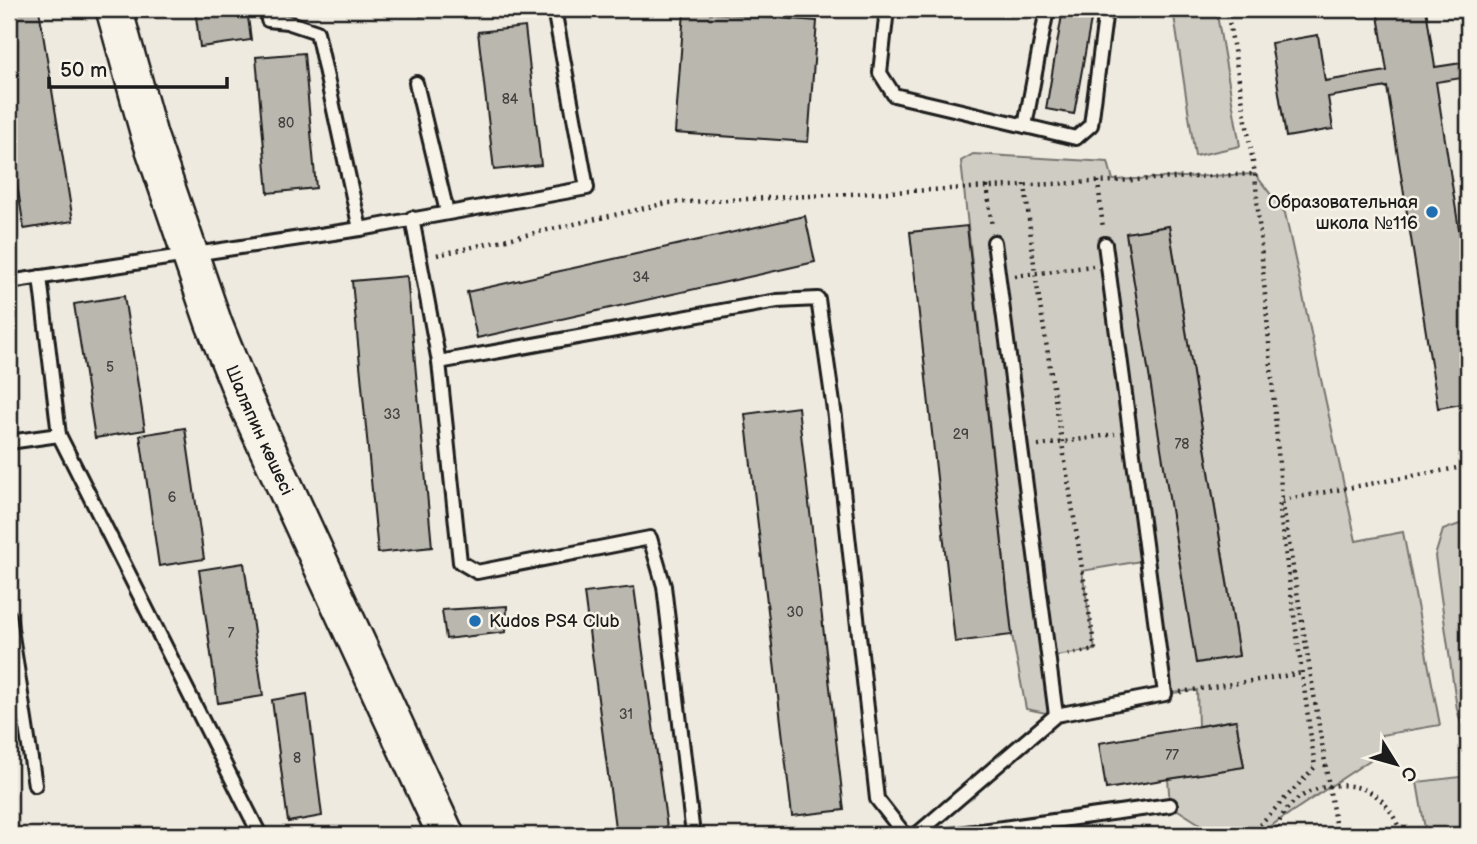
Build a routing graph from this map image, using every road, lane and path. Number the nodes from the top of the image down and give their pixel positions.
1 (114, 9) edge
2 (267, 9) edge
3 (554, 9) edge
4 (887, 9) edge
5 (1047, 9) edge
6 (1106, 9) edge
7 (1227, 9) edge
8 (416, 83) dead end
9 (1025, 126) junction
10 (1255, 174) junction
11 (1098, 181) junction
12 (1024, 184) junction
13 (986, 186) junction
14 (447, 212) junction
15 (412, 218) junction
16 (360, 229) junction
17 (994, 242) joint
18 (1105, 244) joint
19 (189, 255) junction
20 (420, 258) junction
21 (1108, 264) junction
22 (1035, 273) junction
23 (40, 277) junction
24 (998, 278) junction
25 (9, 282) edge
26 (439, 362) junction
27 (1130, 432) junction
28 (59, 435) junction
29 (9, 442) edge
30 (1062, 442) junction
31 (1021, 449) junction
32 (1468, 466) edge
33 (1282, 500) junction
34 (9, 616) edge
35 (1048, 657) junction
36 (1310, 672) junction
37 (1302, 673) junction
38 (1165, 694) junction
39 (1056, 715) junction
40 (35, 785) dead end
41 (1329, 785) junction
42 (1170, 805) dead end
43 (1468, 829) edge
44 (260, 835) edge
45 (446, 835) edge
46 (693, 835) edge
47 (905, 835) edge
48 (916, 835) edge
49 (951, 835) edge
50 (1250, 835) edge
51 (1276, 835) edge
52 (1337, 835) edge
53 (1401, 835) edge

1 - 19 main road, Шаляпин көшесі
2 - 16 lane
3 - 14 lane
4 - 9 lane
5 - 9 lane
6 - 9 lane
7 - 10 path
8 - 14 lane
10 - 11 path
10 - 33 path
11 - 12 path
11 - 18 path
12 - 13 path
12 - 22 path
13 - 17 path
13 - 20 path
14 - 15 lane
15 - 16 lane
15 - 20 lane
16 - 19 lane
17 - 24 lane
18 - 21 lane
19 - 23 lane
19 - 45 main road, Шаляпин көшесі
20 - 26 lane
21 - 22 path
21 - 27 lane
22 - 24 path
22 - 30 path
23 - 25 lane
23 - 28 lane
24 - 31 lane
26 - 46 lane
26 - 47 lane
27 - 30 path
27 - 38 lane
28 - 29 lane
28 - 44 lane
30 - 31 path
30 - 35 path
31 - 35 lane
32 - 33 path
33 - 36 path
33 - 37 path
34 - 40 lane
35 - 39 lane
36 - 37 path
36 - 41 path
37 - 38 path
37 - 50 path
38 - 39 lane
39 - 48 lane
41 - 51 path
41 - 52 path
41 - 53 path
42 - 49 lane
43 - 53 path

